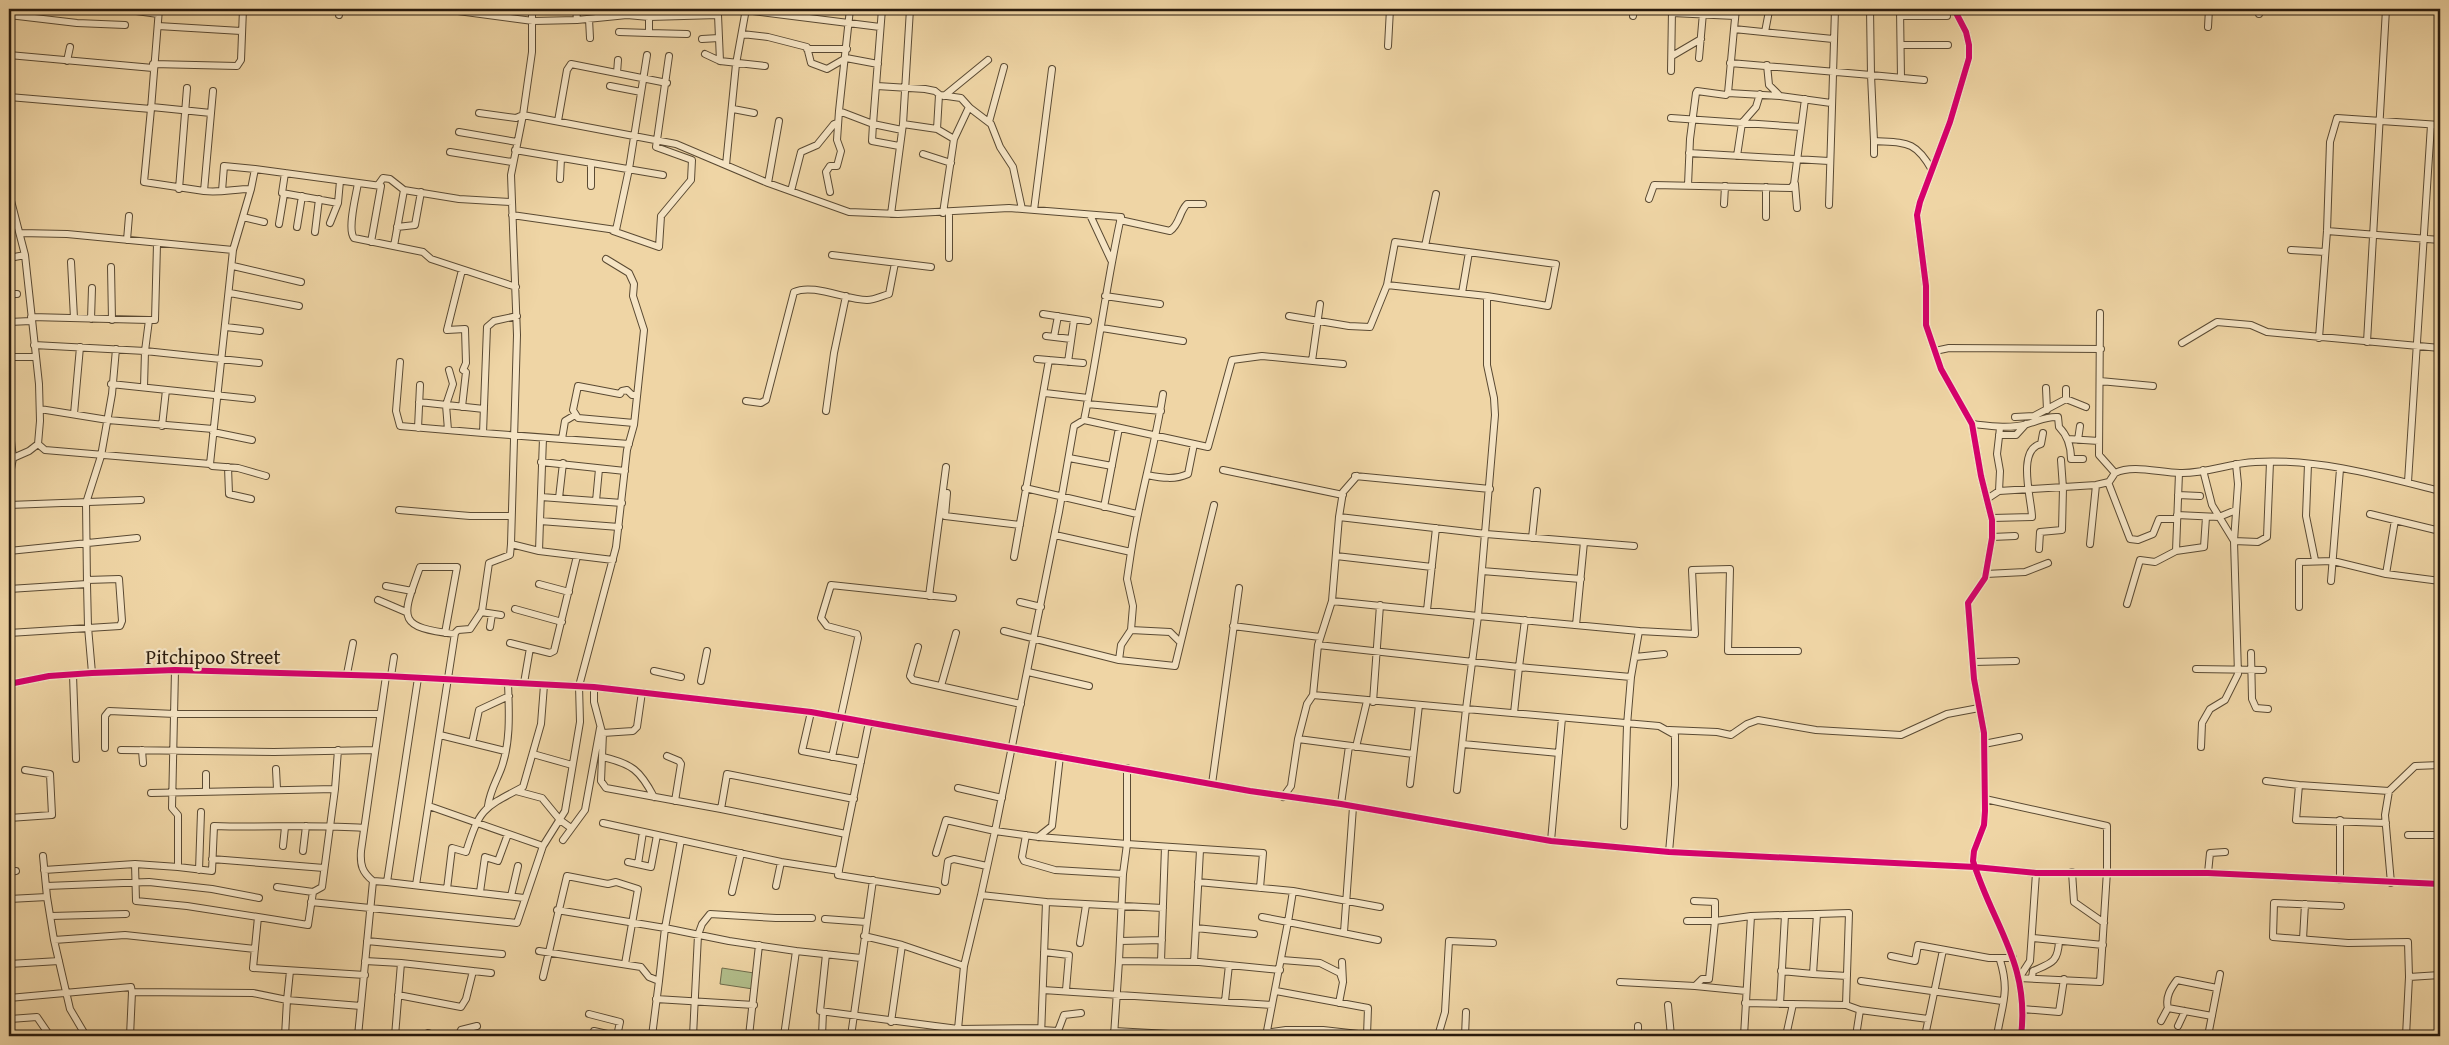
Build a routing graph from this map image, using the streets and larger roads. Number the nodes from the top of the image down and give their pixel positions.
1 (122, 9) edge
2 (243, 9) edge
3 (532, 9) edge
4 (576, 9) edge
5 (597, 9) edge
6 (745, 9) edge
7 (804, 9) edge
8 (850, 9) edge
9 (882, 9) edge
10 (910, 9) edge
11 (1390, 9) edge
12 (1736, 9) edge
13 (1834, 9) edge
14 (1870, 9) edge
15 (1900, 9) edge
16 (1954, 9) edge
17 (2209, 9) edge
18 (2386, 9) edge
19 (158, 11) edge
20 (458, 11) dead end
21 (1672, 11) edge
22 (1769, 11) dead end
23 (718, 12) edge
24 (1703, 13) junction
25 (9, 15) edge
26 (1735, 16) junction
27 (1900, 16) junction
28 (1947, 16) dead end
29 (649, 17) junction
30 (803, 17) junction
31 (598, 18) junction
32 (589, 19) junction
33 (578, 20) junction
34 (533, 21) junction
35 (850, 23) junction
36 (125, 25) dead end
37 (158, 26) junction
38 (880, 27) junction
39 (2208, 27) dead end
40 (1734, 29) junction
41 (241, 31) junction
42 (619, 32) dead end
43 (1764, 32) junction
44 (649, 33) junction
45 (687, 34) dead end
46 (742, 34) junction
47 (10, 35) edge
48 (590, 38) dead end
49 (719, 38) junction
50 (702, 39) dead end
51 (1701, 39) junction
52 (1833, 39) junction
53 (9, 44) edge
54 (1901, 45) junction
55 (1948, 45) dead end
56 (1388, 46) dead end
57 (70, 47) dead end
58 (807, 49) junction
59 (847, 49) junction
60 (705, 54) dead end
61 (9, 55) edge
62 (647, 55) dead end
63 (669, 56) dead end
64 (1672, 56) junction
65 (846, 58) junction
66 (1700, 58) dead end
67 (618, 60) dead end
68 (988, 60) dead end
69 (67, 61) junction
70 (720, 62) junction
71 (736, 64) junction
72 (878, 64) junction
73 (1730, 64) junction
74 (153, 66) junction
75 (765, 66) dead end
76 (1767, 66) junction
77 (1004, 67) dead end
78 (1052, 70) dead end
79 (1671, 71) dead end
80 (1832, 72) junction
81 (617, 73) junction
82 (1871, 75) junction
83 (643, 78) junction
84 (1901, 78) junction
85 (1924, 80) dead end
86 (667, 83) junction
87 (610, 86) dead end
88 (877, 86) junction
89 (906, 87) junction
90 (187, 88) dead end
91 (213, 91) dead end
92 (641, 92) junction
93 (1728, 93) junction
94 (1760, 94) junction
95 (942, 95) junction
96 (1780, 96) junction
97 (9, 97) edge
98 (1805, 99) junction
99 (1831, 103) junction
100 (969, 107) junction
101 (151, 108) junction
102 (732, 109) junction
103 (186, 110) junction
104 (839, 111) junction
105 (754, 112) dead end
106 (211, 113) junction
107 (479, 113) dead end
108 (523, 115) junction
109 (1671, 118) dead end
110 (1692, 119) junction
111 (558, 120) junction
112 (779, 121) dead end
113 (2380, 121) junction
114 (989, 122) junction
115 (838, 123) junction
116 (1742, 123) junction
117 (873, 124) junction
118 (2431, 125) junction
119 (2440, 126) edge
120 (903, 127) junction
121 (1801, 127) junction
122 (937, 129) junction
123 (459, 132) dead end
124 (634, 135) junction
125 (954, 139) junction
126 (657, 140) junction
127 (1874, 141) junction
128 (517, 142) junction
129 (898, 146) junction
130 (515, 150) junction
131 (450, 152) dead end
132 (1689, 153) junction
133 (922, 154) dead end
134 (1874, 154) dead end
135 (1737, 156) junction
136 (561, 158) junction
137 (1798, 160) junction
138 (1829, 161) junction
139 (512, 162) junction
140 (591, 163) junction
141 (951, 163) junction
142 (726, 165) junction
143 (255, 169) junction
144 (629, 169) junction
145 (1932, 170) junction
146 (285, 173) junction
147 (663, 175) dead end
148 (560, 179) dead end
149 (340, 181) junction
150 (358, 183) junction
151 (1794, 183) junction
152 (768, 184) junction
153 (378, 185) junction
154 (1688, 185) junction
155 (591, 186) dead end
156 (1725, 186) junction
157 (1766, 188) junction
158 (179, 189) junction
159 (252, 189) junction
160 (404, 190) junction
161 (204, 191) junction
162 (222, 191) junction
163 (791, 191) junction
164 (421, 192) junction
165 (830, 192) dead end
166 (9, 193) edge
167 (284, 194) junction
168 (1436, 194) dead end
169 (302, 196) junction
170 (319, 199) junction
171 (1649, 199) dead end
172 (512, 202) junction
173 (338, 203) junction
174 (1203, 204) dead end
175 (1724, 204) dead end
176 (1829, 205) dead end
177 (1796, 208) dead end
178 (1022, 209) junction
179 (11, 210) edge
180 (1034, 210) junction
181 (946, 213) junction
182 (891, 214) junction
183 (1090, 214) junction
184 (512, 215) junction
185 (129, 216) dead end
186 (243, 217) junction
187 (1766, 217) dead end
188 (1120, 220) junction
189 (264, 222) dead end
190 (279, 224) dead end
191 (330, 224) dead end
192 (9, 226) edge
193 (17, 226) junction
194 (297, 226) dead end
195 (397, 227) junction
196 (613, 231) junction
197 (2327, 231) junction
198 (315, 232) dead end
199 (20, 233) junction
200 (2373, 236) junction
201 (2423, 238) junction
202 (127, 240) junction
203 (2440, 240) edge
204 (371, 242) junction
205 (157, 244) junction
206 (394, 246) junction
207 (1425, 246) junction
208 (233, 250) junction
209 (2292, 250) dead end
210 (1469, 252) junction
211 (2325, 252) junction
212 (25, 255) junction
213 (832, 255) dead end
214 (9, 258) edge
215 (949, 258) dead end
216 (606, 259) dead end
217 (1111, 260) junction
218 (71, 262) dead end
219 (895, 263) junction
220 (233, 266) junction
221 (111, 267) dead end
222 (931, 267) dead end
223 (462, 270) junction
224 (301, 282) dead end
225 (1387, 285) junction
226 (516, 287) junction
227 (92, 288) dead end
228 (230, 293) junction
229 (1462, 293) junction
230 (9, 294) edge
231 (17, 294) dead end
232 (846, 296) junction
233 (1105, 296) junction
234 (1487, 296) junction
235 (1160, 304) dead end
236 (1320, 304) dead end
237 (299, 306) dead end
238 (2100, 313) dead end
239 (1043, 314) dead end
240 (516, 316) junction
241 (1058, 316) junction
242 (1289, 316) dead end
243 (74, 318) junction
244 (31, 319) junction
245 (92, 319) junction
246 (112, 320) junction
247 (149, 320) junction
248 (1074, 320) junction
249 (1088, 320) dead end
250 (9, 322) edge
251 (1318, 322) junction
252 (226, 327) junction
253 (1102, 328) junction
254 (260, 331) dead end
255 (1046, 336) dead end
256 (1054, 337) junction
257 (2319, 338) junction
258 (1071, 339) junction
259 (1183, 341) dead end
260 (2366, 342) junction
261 (2182, 343) dead end
262 (34, 345) junction
263 (2416, 346) junction
264 (80, 347) junction
265 (2440, 348) edge
266 (116, 349) junction
267 (2100, 349) junction
268 (145, 351) junction
269 (1935, 351) junction
270 (34, 357) junction
271 (9, 358) edge
272 (1037, 358) dead end
273 (221, 359) junction
274 (1049, 360) junction
275 (1312, 361) junction
276 (400, 362) dead end
277 (1068, 362) junction
278 (259, 363) dead end
279 (1083, 364) dead end
280 (1342, 364) dead end
281 (449, 370) dead end
282 (2100, 381) junction
283 (112, 384) junction
284 (453, 384) junction
285 (420, 385) dead end
286 (465, 386) junction
287 (2153, 386) dead end
288 (144, 387) junction
289 (2046, 388) dead end
290 (2066, 389) dead end
291 (166, 390) junction
292 (1045, 393) junction
293 (1163, 394) dead end
294 (218, 395) junction
295 (638, 396) junction
296 (252, 399) dead end
297 (2066, 399) junction
298 (746, 401) dead end
299 (1087, 401) junction
300 (419, 402) junction
301 (446, 405) junction
302 (462, 407) junction
303 (2086, 407) dead end
304 (40, 408) junction
305 (2047, 408) junction
306 (484, 410) junction
307 (826, 411) dead end
308 (1161, 411) junction
309 (74, 414) junction
310 (575, 415) junction
311 (2047, 416) junction
312 (2015, 417) dead end
313 (108, 420) junction
314 (1084, 420) junction
315 (634, 423) junction
316 (1972, 424) junction
317 (2026, 424) junction
318 (9, 425) edge
319 (162, 426) junction
320 (2080, 426) dead end
321 (418, 428) junction
322 (1119, 428) junction
323 (213, 430) junction
324 (448, 430) junction
325 (1999, 431) junction
326 (483, 433) junction
327 (2043, 433) dead end
328 (514, 436) junction
329 (1157, 436) junction
330 (542, 438) junction
331 (562, 439) junction
332 (2068, 439) junction
333 (252, 440) dead end
334 (2078, 440) junction
335 (2099, 441) junction
336 (38, 444) junction
337 (629, 444) junction
338 (1194, 444) junction
339 (101, 456) junction
340 (12, 458) junction
341 (1069, 458) junction
342 (2083, 459) dead end
343 (2061, 460) dead end
344 (541, 462) junction
345 (2270, 462) junction
346 (563, 463) junction
347 (210, 464) junction
348 (2236, 464) junction
349 (2308, 464) junction
350 (1112, 466) junction
351 (228, 467) junction
352 (946, 467) dead end
353 (599, 469) junction
354 (2340, 469) junction
355 (1223, 470) dead end
356 (2204, 470) junction
357 (625, 471) junction
358 (2115, 473) junction
359 (2180, 474) junction
360 (1148, 475) junction
361 (266, 476) dead end
362 (948, 477) dead end
363 (9, 480) edge
364 (2108, 482) junction
365 (2408, 482) junction
366 (2096, 485) junction
367 (1025, 488) junction
368 (2063, 488) junction
369 (1490, 489) junction
370 (2027, 490) junction
371 (1537, 491) dead end
372 (1999, 491) junction
373 (2440, 491) edge
374 (2178, 495) junction
375 (1343, 496) junction
376 (2200, 496) dead end
377 (541, 497) junction
378 (559, 498) junction
379 (1062, 498) junction
380 (1987, 499) junction
381 (141, 500) dead end
382 (251, 500) dead end
383 (596, 501) junction
384 (86, 502) junction
385 (622, 503) junction
386 (9, 505) edge
387 (1214, 505) dead end
388 (1104, 507) junction
389 (399, 510) dead end
390 (2236, 510) junction
391 (1137, 514) junction
392 (2370, 514) dead end
393 (511, 516) junction
394 (1339, 517) junction
395 (2177, 517) junction
396 (2206, 517) junction
397 (2219, 517) junction
398 (1992, 518) junction
399 (2395, 520) junction
400 (540, 521) junction
401 (1020, 525) junction
402 (619, 527) junction
403 (1436, 528) junction
404 (2440, 531) edge
405 (1486, 534) junction
406 (1055, 536) junction
407 (2014, 536) dead end
408 (1992, 537) junction
409 (137, 538) dead end
410 (1532, 538) junction
411 (2234, 541) junction
412 (86, 542) junction
413 (1584, 542) junction
414 (511, 544) junction
415 (2090, 544) dead end
416 (1634, 546) dead end
417 (2039, 549) dead end
418 (9, 551) edge
419 (539, 551) junction
420 (1131, 552) junction
421 (2176, 552) junction
422 (577, 556) junction
423 (1336, 556) junction
424 (1014, 557) dead end
425 (613, 560) junction
426 (2315, 560) junction
427 (2333, 561) junction
428 (2048, 563) dead end
429 (1432, 567) junction
430 (1482, 571) junction
431 (1986, 574) junction
432 (2386, 574) junction
433 (1580, 579) junction
434 (2331, 581) dead end
435 (2440, 581) edge
436 (87, 582) junction
437 (539, 584) dead end
438 (386, 586) dead end
439 (1239, 588) dead end
440 (9, 589) edge
441 (412, 591) junction
442 (569, 592) junction
443 (929, 596) junction
444 (953, 598) dead end
445 (378, 600) dead end
446 (1332, 601) junction
447 (1020, 602) dead end
448 (2128, 604) dead end
449 (1380, 605) junction
450 (1040, 607) junction
451 (2299, 607) dead end
452 (515, 609) dead end
453 (1427, 610) junction
454 (406, 612) junction
455 (481, 612) junction
456 (492, 614) junction
457 (501, 615) dead end
458 (1478, 616) junction
459 (1525, 620) junction
460 (562, 622) junction
461 (1576, 625) junction
462 (1233, 626) junction
463 (88, 627) junction
464 (490, 627) dead end
465 (1131, 630) junction
466 (1004, 631) dead end
467 (1639, 631) junction
468 (9, 633) edge
469 (445, 633) junction
470 (455, 634) junction
471 (956, 634) dead end
472 (1320, 637) junction
473 (1034, 638) junction
474 (1180, 642) junction
475 (353, 643) dead end
476 (510, 643) dead end
477 (1318, 645) junction
478 (918, 647) dead end
479 (530, 648) junction
480 (1798, 651) dead end
481 (708, 652) dead end
482 (1376, 652) junction
483 (2251, 653) dead end
484 (1664, 654) dead end
485 (1635, 657) junction
486 (394, 658) dead end
487 (1119, 660) junction
488 (1472, 662) junction
489 (1973, 662) junction
490 (2016, 662) dead end
491 (1519, 667) junction
492 (2196, 668) dead end
493 (2238, 669) junction
494 (2251, 669) junction
495 (175, 670) junction
496 (654, 670) dead end
497 (2263, 670) dead end
498 (1028, 672) junction
499 (92, 673) junction
500 (347, 674) junction
501 (73, 675) junction
502 (388, 676) junction
503 (681, 677) dead end
504 (1631, 677) junction
505 (418, 678) junction
506 (450, 678) junction
507 (701, 681) dead end
508 (508, 682) junction
509 (524, 683) junction
510 (9, 684) edge
511 (544, 685) junction
512 (579, 686) junction
513 (941, 686) junction
514 (1089, 686) dead end
515 (594, 687) junction
516 (642, 692) junction
517 (1313, 695) junction
518 (509, 696) junction
519 (1370, 702) junction
520 (1021, 704) junction
521 (1419, 704) junction
522 (1979, 708) junction
523 (2268, 709) dead end
524 (1466, 710) junction
525 (811, 712) junction
526 (1514, 713) junction
527 (175, 714) junction
528 (380, 714) junction
529 (839, 717) junction
530 (1562, 718) junction
531 (869, 722) junction
532 (1627, 725) junction
533 (1666, 730) junction
534 (602, 731) junction
535 (440, 735) junction
536 (2019, 737) dead end
537 (1298, 739) junction
538 (472, 743) junction
539 (1463, 744) junction
540 (1984, 744) junction
541 (1010, 746) junction
542 (1353, 747) junction
543 (2201, 747) dead end
544 (105, 748) dead end
545 (121, 750) dead end
546 (142, 750) junction
547 (338, 750) junction
548 (375, 750) junction
549 (174, 751) junction
550 (504, 751) junction
551 (1559, 753) junction
552 (533, 754) junction
553 (1413, 754) junction
554 (666, 756) dead end
555 (1060, 756) junction
556 (603, 757) junction
557 (832, 757) junction
558 (76, 759) dead end
559 (861, 762) junction
560 (143, 763) dead end
561 (572, 764) junction
562 (2440, 766) edge
563 (1127, 768) junction
564 (276, 769) dead end
565 (25, 770) dead end
566 (206, 774) dead end
567 (2266, 780) dead end
568 (1212, 784) junction
569 (1410, 784) dead end
570 (2299, 785) junction
571 (958, 788) dead end
572 (277, 789) junction
573 (335, 789) junction
574 (1457, 790) dead end
575 (516, 791) junction
576 (2389, 791) junction
577 (206, 792) junction
578 (151, 793) dead end
579 (172, 794) junction
580 (654, 797) junction
581 (1284, 797) junction
582 (1002, 798) junction
583 (854, 799) junction
584 (1985, 799) junction
585 (675, 801) junction
586 (1341, 804) junction
587 (429, 806) junction
588 (488, 806) junction
589 (1353, 807) junction
590 (721, 809) junction
591 (201, 812) dead end
592 (9, 818) edge
593 (560, 820) junction
594 (2340, 820) junction
595 (476, 822) junction
596 (603, 823) dead end
597 (2386, 823) junction
598 (330, 825) junction
599 (306, 826) junction
600 (1624, 826) dead end
601 (285, 827) junction
602 (364, 828) junction
603 (571, 828) junction
604 (994, 831) junction
605 (643, 832) junction
606 (508, 834) junction
607 (846, 834) junction
608 (657, 835) junction
609 (2408, 835) dead end
610 (2440, 835) edge
611 (1026, 836) junction
612 (1038, 837) junction
613 (563, 840) dead end
614 (681, 840) junction
615 (1551, 841) junction
616 (1126, 844) junction
617 (283, 846) dead end
618 (543, 846) junction
619 (1165, 847) junction
620 (1200, 850) junction
621 (303, 851) dead end
622 (1669, 852) junction
623 (2225, 852) dead end
624 (741, 853) junction
625 (936, 853) dead end
626 (43, 856) dead end
627 (212, 859) junction
628 (628, 862) dead end
629 (781, 862) junction
630 (135, 864) junction
631 (638, 864) junction
632 (518, 866) dead end
633 (987, 866) junction
634 (178, 867) junction
635 (324, 868) junction
636 (1975, 868) junction
637 (44, 870) junction
638 (199, 870) junction
639 (839, 871) junction
640 (2106, 871) junction
641 (2072, 872) junction
642 (2036, 873) junction
643 (2208, 873) junction
644 (1123, 874) junction
645 (873, 880) junction
646 (2340, 880) junction
647 (373, 881) junction
648 (136, 882) junction
649 (387, 882) junction
650 (944, 882) dead end
651 (1198, 882) junction
652 (2391, 882) junction
653 (2440, 884) edge
654 (416, 885) junction
655 (46, 886) junction
656 (776, 886) dead end
657 (277, 887) dead end
658 (1260, 888) junction
659 (447, 889) junction
660 (1293, 890) junction
661 (937, 891) dead end
662 (313, 892) junction
663 (480, 892) junction
664 (732, 892) dead end
665 (982, 895) junction
666 (511, 896) junction
667 (46, 897) junction
668 (260, 898) dead end
669 (524, 898) junction
670 (9, 899) edge
671 (1345, 900) junction
672 (312, 902) junction
673 (1046, 902) junction
674 (1694, 902) dead end
675 (2304, 904) junction
676 (1086, 905) junction
677 (2342, 906) dead end
678 (1122, 907) junction
679 (1380, 907) dead end
680 (1163, 908) junction
681 (372, 909) junction
682 (557, 910) junction
683 (126, 914) dead end
684 (1817, 914) junction
685 (1784, 915) junction
686 (51, 916) junction
687 (1751, 916) junction
688 (258, 917) junction
689 (1262, 917) dead end
690 (812, 918) dead end
691 (825, 919) dead end
692 (1687, 921) dead end
693 (1715, 921) junction
694 (632, 922) junction
695 (866, 922) junction
696 (1288, 922) junction
697 (2104, 923) junction
698 (2440, 923) edge
699 (665, 928) junction
700 (1196, 928) junction
701 (1344, 932) junction
702 (1254, 934) dead end
703 (698, 935) junction
704 (864, 936) junction
705 (2033, 938) junction
706 (2303, 939) junction
707 (54, 940) junction
708 (1162, 940) junction
709 (1378, 940) dead end
710 (367, 941) junction
711 (1120, 941) junction
712 (2059, 941) junction
713 (1080, 943) dead end
714 (1493, 943) dead end
715 (760, 945) junction
716 (2103, 945) junction
717 (902, 946) junction
718 (2440, 946) edge
719 (255, 950) junction
720 (1943, 950) junction
721 (539, 951) dead end
722 (796, 951) junction
723 (548, 952) junction
724 (1044, 952) junction
725 (502, 954) dead end
726 (826, 954) junction
727 (1891, 956) dead end
728 (861, 958) junction
729 (2013, 958) junction
730 (1282, 960) junction
731 (2000, 960) junction
732 (58, 961) junction
733 (366, 961) junction
734 (1119, 961) junction
735 (1161, 962) junction
736 (1194, 962) junction
737 (1342, 962) dead end
738 (402, 963) junction
739 (9, 964) edge
740 (626, 964) junction
741 (1229, 965) junction
742 (964, 966) junction
743 (1280, 970) junction
744 (290, 971) junction
745 (473, 971) junction
746 (1781, 971) junction
747 (492, 973) dead end
748 (1813, 974) junction
749 (2220, 974) dead end
750 (365, 975) junction
751 (2440, 975) edge
752 (543, 976) dead end
753 (1847, 976) junction
754 (2032, 977) junction
755 (2409, 977) junction
756 (2019, 978) junction
757 (2064, 979) junction
758 (659, 981) junction
759 (1860, 981) dead end
760 (1343, 982) junction
761 (1620, 982) dead end
762 (1695, 986) junction
763 (2217, 988) junction
764 (1043, 990) junction
765 (1066, 990) junction
766 (1276, 991) junction
767 (1746, 991) junction
768 (132, 992) junction
769 (1935, 992) junction
770 (66, 994) junction
771 (1117, 994) junction
772 (398, 995) junction
773 (9, 998) edge
774 (287, 1000) junction
775 (656, 1000) junction
776 (1225, 1001) junction
777 (2002, 1001) junction
778 (695, 1002) junction
779 (1339, 1003) junction
780 (1745, 1003) junction
781 (1272, 1004) junction
782 (1780, 1004) junction
783 (1793, 1004) junction
784 (754, 1005) junction
785 (1846, 1005) junction
786 (9, 1006) edge
787 (361, 1006) junction
788 (1668, 1006) dead end
789 (2168, 1008) junction
790 (2023, 1009) junction
791 (1860, 1010) junction
792 (2186, 1011) junction
793 (823, 1012) junction
794 (1466, 1012) dead end
795 (1081, 1013) dead end
796 (588, 1014) dead end
797 (2212, 1016) junction
798 (853, 1017) junction
799 (1928, 1019) junction
800 (10, 1020) edge
801 (2161, 1021) dead end
802 (891, 1022) junction
803 (477, 1026) dead end
804 (1638, 1026) dead end
805 (2178, 1026) dead end
806 (958, 1029) junction
807 (1041, 1031) edge
808 (594, 1032) dead end
809 (428, 1033) dead end
810 (1286, 1033) edge
811 (1114, 1034) edge
812 (1266, 1034) edge
813 (1338, 1034) edge
814 (1367, 1035) edge
815 (10, 1036) edge
816 (50, 1036) edge
817 (86, 1036) edge
818 (130, 1036) edge
819 (174, 1036) edge
820 (285, 1036) edge
821 (296, 1036) edge
822 (358, 1036) edge
823 (394, 1036) edge
824 (437, 1036) edge
825 (458, 1036) edge
826 (617, 1036) edge
827 (652, 1036) edge
828 (693, 1036) edge
829 (749, 1036) edge
830 (784, 1036) edge
831 (822, 1036) edge
832 (850, 1036) edge
833 (1196, 1036) edge
834 (1207, 1036) edge
835 (1376, 1036) edge
836 (1438, 1036) edge
837 (1465, 1036) edge
838 (1638, 1036) edge
839 (1671, 1036) edge
840 (1744, 1036) edge
841 (1756, 1036) edge
842 (1786, 1036) edge
843 (1856, 1036) edge
844 (1925, 1036) edge
845 (1997, 1036) edge
846 (2020, 1036) edge
847 (2208, 1036) edge
848 (2406, 1036) edge

1 - 19 street
2 - 41 street
3 - 34 street
4 - 33 street
5 - 31 street
6 - 30 street
6 - 46 street
7 - 30 street
8 - 35 street
9 - 38 street
10 - 89 street
11 - 56 street
12 - 26 street
13 - 52 street
14 - 82 street
15 - 27 street
16 - 145 street
17 - 39 street
18 - 113 street
19 - 37 street
20 - 34 street
21 - 24 street
21 - 64 street
22 - 43 street
23 - 29 street
23 - 49 street
24 - 26 street
24 - 51 street
25 - 36 street
26 - 40 street
27 - 28 street
27 - 54 street
29 - 31 street
29 - 44 street
30 - 35 street
31 - 32 street
32 - 33 street
32 - 48 street
33 - 34 street
34 - 108 street
35 - 38 street
35 - 59 street
37 - 41 street
37 - 74 street
38 - 72 street
40 - 43 street
40 - 73 street
41 - 74 street
42 - 44 street
43 - 52 street
44 - 45 street
46 - 58 street
46 - 71 street
47 - 53 street
49 - 50 street
49 - 70 street
51 - 64 street
51 - 66 street
52 - 80 street
54 - 55 street
54 - 84 street
57 - 69 street
58 - 59 street
58 - 65 street
59 - 65 street
60 - 70 street
61 - 69 street
62 - 83 street
63 - 86 street
64 - 79 street
65 - 72 street
65 - 104 street
67 - 81 street
68 - 95 street
69 - 74 street
70 - 71 street
71 - 75 street
71 - 102 street
72 - 88 street
73 - 76 street
73 - 93 street
74 - 101 street
76 - 80 street
76 - 96 street
77 - 114 street
78 - 180 street
80 - 82 street
80 - 99 street
81 - 83 street
81 - 111 street
82 - 84 street
82 - 127 street
83 - 86 street
83 - 92 street
84 - 85 street
86 - 126 street
87 - 92 street
88 - 89 street
88 - 117 street
89 - 95 street
89 - 120 street
90 - 103 street
91 - 106 street
92 - 124 street
93 - 94 street
93 - 110 street
94 - 96 street
94 - 116 street
95 - 100 street
95 - 122 street
96 - 98 street
97 - 101 street
98 - 99 street
98 - 121 street
99 - 138 street
100 - 114 street
100 - 125 street
101 - 103 street
101 - 158 street
102 - 105 street
102 - 142 street
103 - 106 street
103 - 158 street
104 - 115 street
104 - 117 street
106 - 161 street
107 - 108 street
108 - 111 street
108 - 128 street
109 - 110 street
110 - 116 street
110 - 132 street
111 - 124 street
112 - 152 street
113 - 118 street
113 - 197 street
113 - 200 street
114 - 178 street
115 - 163 street
115 - 165 street
116 - 121 street
116 - 135 street
117 - 120 street
117 - 129 street
118 - 119 street
118 - 201 street
120 - 122 street
120 - 129 street
121 - 137 street
122 - 125 street
123 - 128 street
124 - 126 street
124 - 144 street
125 - 141 street
126 - 142 street
126 - 196 street
127 - 134 street
127 - 145 street
128 - 130 street
129 - 182 street
130 - 136 street
130 - 139 street
131 - 139 street
132 - 135 street
132 - 154 street
133 - 141 street
135 - 137 street
136 - 140 street
136 - 148 street
137 - 138 street
137 - 151 street
138 - 176 street
139 - 172 street
140 - 144 street
140 - 155 street
141 - 181 street
142 - 152 street
143 - 146 street
143 - 159 street
143 - 162 street
144 - 147 street
144 - 196 street
145 - 269 street
146 - 149 street
146 - 167 street
149 - 150 street
149 - 173 street
150 - 153 street
150 - 204 street
151 - 157 street
151 - 177 street
152 - 163 street
153 - 160 street
153 - 204 street
154 - 156 street
154 - 171 street
156 - 157 street
156 - 175 street
157 - 187 street
158 - 161 street
159 - 162 street
159 - 186 street
160 - 164 street
160 - 195 street
161 - 162 street
163 - 182 street
164 - 172 street
164 - 195 street
166 - 179 street
167 - 169 street
167 - 190 street
168 - 207 street
169 - 170 street
169 - 194 street
170 - 173 street
170 - 198 street
172 - 184 street
173 - 191 street
174 - 188 street
178 - 180 street
178 - 181 street
179 - 193 street
180 - 183 street
181 - 182 street
181 - 215 street
183 - 188 street
183 - 217 street
184 - 196 street
184 - 226 street
185 - 202 street
186 - 189 street
186 - 208 street
188 - 217 street
192 - 193 street
193 - 199 street
195 - 206 street
197 - 200 street
197 - 211 street
199 - 202 street
199 - 212 street
200 - 201 street
200 - 260 street
201 - 203 street
201 - 263 street
202 - 205 street
204 - 206 street
205 - 208 street
205 - 247 street
206 - 223 street
207 - 210 street
207 - 225 street
208 - 220 street
209 - 211 street
210 - 229 street
210 - 234 street
211 - 257 street
212 - 214 street
212 - 244 street
213 - 219 street
216 - 295 street
217 - 233 street
218 - 243 street
219 - 222 street
219 - 232 street
220 - 224 street
220 - 228 street
221 - 246 street
223 - 226 street
223 - 286 street
225 - 229 street
225 - 251 street
226 - 240 street
227 - 245 street
228 - 237 street
228 - 252 street
229 - 234 street
230 - 231 street
232 - 298 street
232 - 307 street
233 - 235 street
233 - 253 street
234 - 369 street
236 - 251 street
238 - 267 street
239 - 241 street
240 - 306 street
240 - 328 street
241 - 248 street
241 - 256 street
242 - 251 street
243 - 244 street
243 - 245 street
244 - 250 street
244 - 262 street
245 - 246 street
246 - 247 street
247 - 268 street
248 - 249 street
248 - 258 street
251 - 275 street
252 - 254 street
252 - 273 street
253 - 259 street
253 - 299 street
255 - 256 street
256 - 258 street
257 - 260 street
257 - 261 street
258 - 277 street
260 - 263 street
262 - 264 street
262 - 270 street
263 - 265 street
263 - 365 street
264 - 266 street
264 - 309 street
266 - 268 street
266 - 283 street
267 - 269 street
267 - 282 street
268 - 273 street
268 - 288 street
269 - 316 street
270 - 271 street
270 - 304 street
272 - 274 street
273 - 278 street
273 - 294 street
274 - 277 street
274 - 292 street
275 - 280 street
275 - 338 street
276 - 321 street
277 - 279 street
281 - 284 street
282 - 287 street
282 - 335 street
283 - 288 street
283 - 313 street
284 - 286 street
284 - 301 street
285 - 300 street
286 - 302 street
288 - 291 street
289 - 305 street
290 - 297 street
291 - 294 street
291 - 319 street
292 - 299 street
292 - 367 street
293 - 308 street
294 - 296 street
294 - 323 street
295 - 310 street
295 - 315 street
297 - 303 street
297 - 305 street
299 - 308 street
299 - 314 street
300 - 301 street
300 - 321 street
301 - 302 street
301 - 324 street
302 - 306 street
304 - 309 street
304 - 336 street
305 - 311 street
305 - 312 street
306 - 326 street
308 - 329 street
309 - 313 street
310 - 315 street
310 - 331 street
311 - 317 street
311 - 332 street
313 - 319 street
313 - 339 street
314 - 322 street
314 - 341 street
315 - 337 street
316 - 325 street
316 - 380 street
317 - 325 street
317 - 325 street
318 - 340 street
319 - 323 street
320 - 334 street
321 - 324 street
322 - 329 street
322 - 350 street
323 - 333 street
323 - 347 street
324 - 326 street
325 - 372 street
326 - 328 street
327 - 370 street
328 - 330 street
328 - 393 street
329 - 338 street
329 - 360 street
330 - 331 street
330 - 344 street
331 - 337 street
332 - 334 street
332 - 342 street
334 - 335 street
335 - 358 street
336 - 339 street
336 - 340 street
337 - 357 street
338 - 360 street
339 - 347 street
339 - 384 street
340 - 363 street
341 - 350 street
341 - 379 street
343 - 368 street
344 - 346 street
344 - 377 street
345 - 348 street
345 - 349 street
345 - 411 street
346 - 353 street
346 - 378 street
347 - 351 street
348 - 356 street
348 - 390 street
349 - 354 street
349 - 426 street
350 - 388 street
351 - 361 street
351 - 382 street
352 - 443 street
353 - 357 street
353 - 383 street
354 - 365 street
354 - 427 street
355 - 375 street
356 - 359 street
356 - 397 street
357 - 385 street
358 - 359 street
358 - 364 street
359 - 374 street
360 - 391 street
362 - 401 street
364 - 366 street
364 - 395 street
365 - 373 street
366 - 368 street
366 - 415 street
367 - 379 street
367 - 401 street
368 - 370 street
368 - 417 street
369 - 375 street
369 - 405 street
370 - 372 street
370 - 398 street
371 - 410 street
372 - 380 street
374 - 376 street
374 - 395 street
375 - 394 street
377 - 378 street
377 - 400 street
378 - 383 street
379 - 388 street
379 - 406 street
380 - 398 street
381 - 384 street
383 - 385 street
384 - 386 street
384 - 412 street
385 - 402 street
387 - 474 street
388 - 391 street
389 - 393 street
390 - 397 street
390 - 411 street
391 - 420 street
392 - 399 street
393 - 414 street
394 - 403 street
394 - 423 street
395 - 396 street
395 - 421 street
396 - 397 street
396 - 421 street
397 - 411 street
398 - 408 street
399 - 404 street
399 - 432 street
400 - 402 street
400 - 419 street
401 - 424 street
402 - 425 street
403 - 405 street
403 - 429 street
405 - 410 street
405 - 430 street
406 - 420 street
406 - 450 street
407 - 408 street
408 - 431 street
409 - 412 street
410 - 413 street
411 - 493 street
412 - 418 street
412 - 436 street
413 - 416 street
413 - 433 street
414 - 419 street
414 - 455 street
419 - 422 street
420 - 465 street
421 - 448 street
422 - 425 street
422 - 442 street
423 - 429 street
423 - 446 street
425 - 512 street
426 - 427 street
426 - 451 street
427 - 432 street
427 - 434 street
428 - 431 street
429 - 453 street
430 - 433 street
430 - 458 street
431 - 489 street
432 - 435 street
433 - 461 street
436 - 440 street
436 - 463 street
436 - 463 street
437 - 442 street
438 - 441 street
439 - 462 street
441 - 454 street
441 - 469 street
442 - 460 street
443 - 444 street
443 - 529 street
445 - 454 street
446 - 449 street
446 - 472 street
447 - 450 street
449 - 453 street
449 - 482 street
450 - 473 street
452 - 460 street
453 - 458 street
454 - 469 street
455 - 456 street
455 - 470 street
456 - 457 street
456 - 464 street
458 - 459 street
458 - 488 street
459 - 461 street
459 - 491 street
460 - 479 street
461 - 467 street
462 - 472 street
462 - 568 street
463 - 468 street
463 - 499 street
465 - 474 street
465 - 487 street
466 - 473 street
467 - 480 street
467 - 485 street
469 - 470 street
470 - 506 street
471 - 513 street
472 - 477 street
473 - 487 street
473 - 498 street
474 - 487 street
475 - 500 street
476 - 479 street
477 - 482 street
477 - 517 street
478 - 513 street
479 - 509 street
481 - 507 street
482 - 488 street
482 - 519 street
483 - 494 street
484 - 485 street
485 - 504 street
486 - 502 street
488 - 491 street
488 - 524 street
489 - 490 street
489 - 522 street
491 - 504 street
491 - 526 street
492 - 493 street
493 - 494 street
493 - 543 street
494 - 497 street
494 - 523 street
495 - 499 street, Pitchipoo Street
495 - 500 street, Pitchipoo Street
495 - 527 street
496 - 503 street
498 - 514 street
498 - 520 street
499 - 501 street, Pitchipoo Street
500 - 502 street, Pitchipoo Street
501 - 510 street, Pitchipoo Street
501 - 558 street
502 - 505 street, Pitchipoo Street
502 - 528 street
504 - 532 street
505 - 506 street, Pitchipoo Street
505 - 649 street
506 - 508 street, Pitchipoo Street
506 - 535 street
508 - 509 street, Pitchipoo Street
508 - 518 street
509 - 511 street, Pitchipoo Street
511 - 512 street, Pitchipoo Street
511 - 552 street
512 - 515 street, Pitchipoo Street
512 - 561 street
513 - 520 street
515 - 516 street, Pitchipoo Street
515 - 534 street
516 - 525 street, Pitchipoo Street
516 - 534 street
517 - 519 street
517 - 537 street
518 - 538 street
518 - 550 street
519 - 521 street
519 - 542 street
520 - 541 street
521 - 524 street
521 - 553 street
522 - 533 street
522 - 540 street
524 - 526 street
524 - 539 street
525 - 529 street, Pitchipoo Street
525 - 557 street
526 - 530 street
527 - 528 street
527 - 544 street
527 - 549 street
528 - 548 street
529 - 531 street, Pitchipoo Street
529 - 557 street
530 - 532 street
530 - 551 street
531 - 541 street, Pitchipoo Street
531 - 559 street
532 - 533 street
532 - 600 street
533 - 622 street
534 - 556 street
534 - 603 street
535 - 538 street
535 - 587 street
536 - 540 street
537 - 542 street
537 - 581 street
538 - 550 street
539 - 551 street
539 - 574 street
540 - 584 street
541 - 555 street, Pitchipoo Street
541 - 582 street
542 - 553 street
542 - 586 street
545 - 546 street
546 - 549 street
546 - 560 street
547 - 548 street
547 - 549 street
547 - 573 street
548 - 602 street
549 - 579 street
550 - 588 street
551 - 615 street
552 - 561 street
552 - 575 street
553 - 569 street
554 - 585 street
555 - 563 street, Pitchipoo Street
555 - 612 street
556 - 580 street
556 - 580 street
557 - 559 street
559 - 583 street
561 - 593 street
562 - 576 street
563 - 568 street, Pitchipoo Street
563 - 616 street
564 - 572 street
565 - 592 street
566 - 577 street
567 - 570 street
568 - 581 street, Pitchipoo Street
570 - 576 street
570 - 594 street
571 - 582 street
572 - 573 street
572 - 577 street
573 - 598 street
575 - 588 street
575 - 593 street
576 - 597 street
577 - 579 street
578 - 579 street
579 - 634 street
580 - 585 street
581 - 586 street, Pitchipoo Street
582 - 604 street
583 - 590 street
583 - 607 street
584 - 636 street
584 - 640 street
585 - 590 street
586 - 589 street, Pitchipoo Street
587 - 595 street
587 - 654 street
588 - 595 street
589 - 615 street, Pitchipoo Street
589 - 671 street
590 - 607 street
591 - 638 street
593 - 603 street
593 - 618 street
594 - 597 street
594 - 646 street
595 - 606 street
595 - 659 street
596 - 605 street
597 - 652 street
598 - 599 street
598 - 602 street
598 - 635 street
599 - 601 street
599 - 621 street
601 - 617 street
601 - 627 street
602 - 647 street
603 - 613 street
604 - 611 street
604 - 625 street
604 - 633 street
605 - 608 street
605 - 631 street
606 - 618 street
606 - 663 street
607 - 639 street
608 - 614 street
608 - 631 street
609 - 610 street
611 - 612 street
611 - 644 street
612 - 616 street
614 - 624 street
614 - 699 street
615 - 622 street, Pitchipoo Street
616 - 619 street
616 - 644 street
618 - 669 street
619 - 620 street
619 - 680 street
620 - 651 street
620 - 658 street
622 - 636 street, Pitchipoo Street
623 - 643 street
624 - 629 street
624 - 664 street
626 - 637 street
627 - 635 street
627 - 638 street
628 - 631 street
629 - 639 street
629 - 656 street
630 - 634 street
630 - 637 street
630 - 648 street
632 - 666 street
633 - 650 street
633 - 665 street
634 - 638 street
635 - 662 street
636 - 642 street, Pitchipoo Street
636 - 729 street
637 - 655 street
639 - 645 street
640 - 641 street, Pitchipoo Street
640 - 643 street, Pitchipoo Street
640 - 697 street
641 - 642 street, Pitchipoo Street
641 - 697 street
642 - 705 street
643 - 646 street, Pitchipoo Street
644 - 678 street
645 - 661 street
645 - 695 street
646 - 652 street, Pitchipoo Street
647 - 649 street
647 - 681 street
648 - 655 street
648 - 668 street
648 - 688 street
649 - 654 street
651 - 658 street
651 - 700 street
652 - 653 street, Pitchipoo Street
654 - 659 street
655 - 667 street
657 - 662 street
658 - 660 street
659 - 663 street
660 - 671 street
660 - 696 street
662 - 672 street
663 - 666 street
665 - 673 street
665 - 742 street
666 - 669 street
667 - 670 street
667 - 686 street
669 - 681 street
671 - 679 street
671 - 701 street
672 - 681 street
672 - 688 street
673 - 676 street
673 - 724 street
674 - 693 street
675 - 677 street
675 - 706 street
675 - 706 street
676 - 678 street
676 - 713 street
678 - 680 street
678 - 711 street
680 - 708 street
681 - 710 street
682 - 694 street
682 - 694 street
682 - 723 street
683 - 686 street
684 - 685 street
684 - 748 street
684 - 753 street
685 - 687 street
685 - 746 street
686 - 707 street
687 - 693 street
687 - 767 street
688 - 719 street
689 - 696 street
690 - 703 street
691 - 695 street
692 - 693 street
693 - 762 street
694 - 699 street
694 - 740 street
695 - 704 street
696 - 701 street
696 - 730 street
697 - 716 street
698 - 718 street
699 - 703 street
699 - 758 street
700 - 702 street
700 - 736 street
701 - 709 street
703 - 715 street
703 - 778 street
704 - 717 street
704 - 728 street
705 - 712 street
705 - 756 street
706 - 755 street
707 - 719 street
707 - 732 street
708 - 711 street
708 - 735 street
710 - 725 street
710 - 733 street
711 - 734 street
712 - 716 street
712 - 754 street
714 - 836 street
715 - 722 street
715 - 784 street
716 - 757 street
717 - 742 street
717 - 802 street
719 - 744 street
720 - 727 street
720 - 731 street
720 - 769 street
721 - 723 street
722 - 726 street
722 - 830 street
723 - 740 street
723 - 752 street
724 - 764 street
724 - 765 street
726 - 728 street
726 - 793 street
728 - 798 street
729 - 731 street
729 - 756 street
730 - 743 street
730 - 760 street
731 - 777 street
732 - 739 street
732 - 770 street
733 - 738 street
733 - 750 street
734 - 735 street
734 - 771 street
735 - 736 street
736 - 741 street
737 - 760 street
738 - 745 street
738 - 772 street
740 - 758 street
741 - 743 street
741 - 776 street
742 - 806 street
743 - 766 street
744 - 750 street
744 - 774 street
745 - 747 street
745 - 772 street
746 - 748 street
746 - 782 street
748 - 753 street
749 - 763 street
750 - 787 street
751 - 755 street
753 - 785 street
754 - 756 street
754 - 757 street
755 - 848 street
756 - 790 street
757 - 790 street
758 - 775 street
759 - 769 street
760 - 779 street
761 - 762 street
762 - 767 street
763 - 789 street
763 - 797 street
764 - 765 street
764 - 807 street
765 - 771 street
766 - 779 street
766 - 781 street
767 - 780 street
768 - 770 street
768 - 774 street
768 - 818 street
769 - 777 street
769 - 799 street
770 - 773 street
770 - 817 street
771 - 776 street
771 - 811 street
772 - 823 street
774 - 787 street
774 - 820 street
775 - 778 street
775 - 827 street
776 - 781 street
777 - 845 street
778 - 784 street
778 - 828 street
779 - 814 street
780 - 782 street
780 - 840 street
781 - 812 street
782 - 783 street
783 - 785 street
783 - 842 street
784 - 829 street
785 - 791 street
786 - 800 street
787 - 822 street
788 - 839 street
789 - 792 street
789 - 801 street
790 - 846 street
791 - 799 street
791 - 843 street
792 - 797 street
792 - 805 street
793 - 798 street
793 - 831 street
794 - 837 street
795 - 807 street
796 - 826 street
797 - 847 street
798 - 802 street
798 - 832 street
799 - 844 street
800 - 815 street
800 - 816 street
802 - 806 street
803 - 825 street
804 - 838 street
806 - 807 street
808 - 826 street
809 - 824 street
810 - 812 street
810 - 813 street
811 - 833 street
813 - 814 street
814 - 835 street
819 - 820 street
820 - 821 street
833 - 834 street
840 - 841 street

